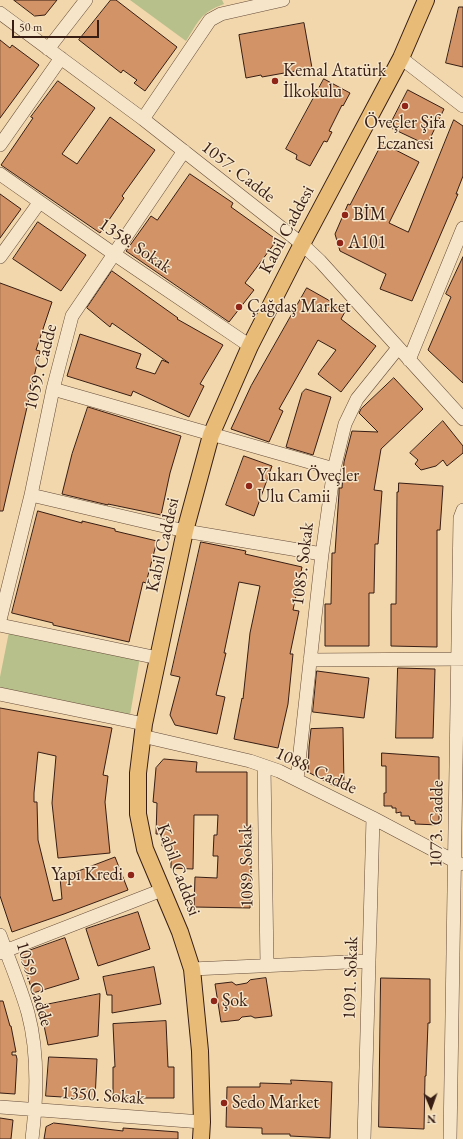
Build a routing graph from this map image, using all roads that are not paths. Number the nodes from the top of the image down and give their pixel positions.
1 (86, 0) edge
2 (284, 0) edge
3 (426, 0) edge
4 (0, 14) edge
5 (48, 49) junction
6 (61, 58) junction
7 (401, 58) junction
8 (463, 106) edge
9 (143, 119) junction
10 (0, 144) edge
11 (184, 151) junction
12 (0, 174) edge
13 (40, 203) junction
14 (463, 228) edge
15 (302, 244) junction
16 (114, 254) junction
17 (0, 257) edge
18 (250, 346) junction
19 (398, 348) junction
20 (409, 360) junction
21 (53, 389) junction
22 (463, 419) edge
23 (211, 435) junction
24 (334, 470) junction
25 (31, 495) junction
26 (463, 510) edge
27 (185, 532) junction
28 (322, 554) junction
29 (0, 620) edge
30 (0, 625) edge
31 (158, 658) junction
32 (460, 659) edge
33 (310, 660) junction
34 (0, 694) edge
35 (144, 730) junction
36 (264, 766) junction
37 (297, 779) junction
38 (459, 785) edge
39 (373, 818) junction
40 (459, 863) edge
41 (162, 890) junction
42 (0, 935) edge
43 (3, 953) edge
44 (369, 961) junction
45 (267, 965) junction
46 (192, 969) junction
47 (458, 989) edge
48 (457, 1102) edge
49 (0, 1107) edge
50 (36, 1109) junction
51 (202, 1122) junction
52 (32, 1139) edge
53 (201, 1139) edge
54 (364, 1139) edge
55 (450, 1139) edge

1 - 5 street
2 - 9 street
3 - 7 main road, Kabil Caddesi
4 - 5 street, 1057. Cadde
5 - 6 street, 1057. Cadde
6 - 9 street, 1057. Cadde
6 - 10 street
7 - 8 street
7 - 15 main road, Kabil Caddesi
9 - 11 street, 1057. Cadde
11 - 15 street, 1057. Cadde
11 - 16 street, 1059. Cadde
12 - 13 street, 1358. Sokak
13 - 16 street, 1358. Sokak
13 - 17 street
14 - 20 street
15 - 18 main road, Kabil Caddesi
15 - 19 street, 1057. Cadde
16 - 18 street, 1358. Sokak
16 - 21 street, 1059. Cadde
18 - 23 main road, Kabil Caddesi
19 - 20 street, 1057. Cadde
19 - 24 street, 1085. Sokak
20 - 22 street, 1057. Cadde
21 - 23 street
21 - 25 street, 1059. Cadde
23 - 24 street
23 - 27 main road, Kabil Caddesi
24 - 28 street, 1085. Sokak
25 - 27 street
25 - 29 street, 1059. Cadde
26 - 32 street, 1073. Cadde
27 - 28 street
27 - 31 main road, Kabil Caddesi
28 - 33 street, 1085. Sokak
30 - 31 street
31 - 35 main road, Kabil Caddesi
32 - 33 street
32 - 38 street, 1073. Cadde
33 - 37 street, 1085. Sokak
34 - 35 street, 1088. Cadde
35 - 36 street, 1088. Cadde
35 - 41 main road, Kabil Caddesi
36 - 37 street, 1088. Cadde
36 - 45 street, 1089. Sokak
37 - 39 street, 1088. Cadde
38 - 40 street, 1073. Cadde
39 - 40 street, 1088. Cadde
39 - 44 street, 1091. Sokak
40 - 47 street, 1073. Cadde
41 - 43 street
41 - 46 main road, Kabil Caddesi
42 - 43 street, 1059. Cadde
43 - 50 street, 1059. Cadde
44 - 45 street
44 - 54 street, 1091. Sokak
45 - 46 street
46 - 51 main road, Kabil Caddesi
47 - 48 street, 1073. Cadde
48 - 55 street, 1073. Cadde
49 - 50 street, 1350. Sokak
50 - 51 street, 1350. Sokak
50 - 52 street, 1059. Cadde
51 - 53 main road, Kabil Caddesi

